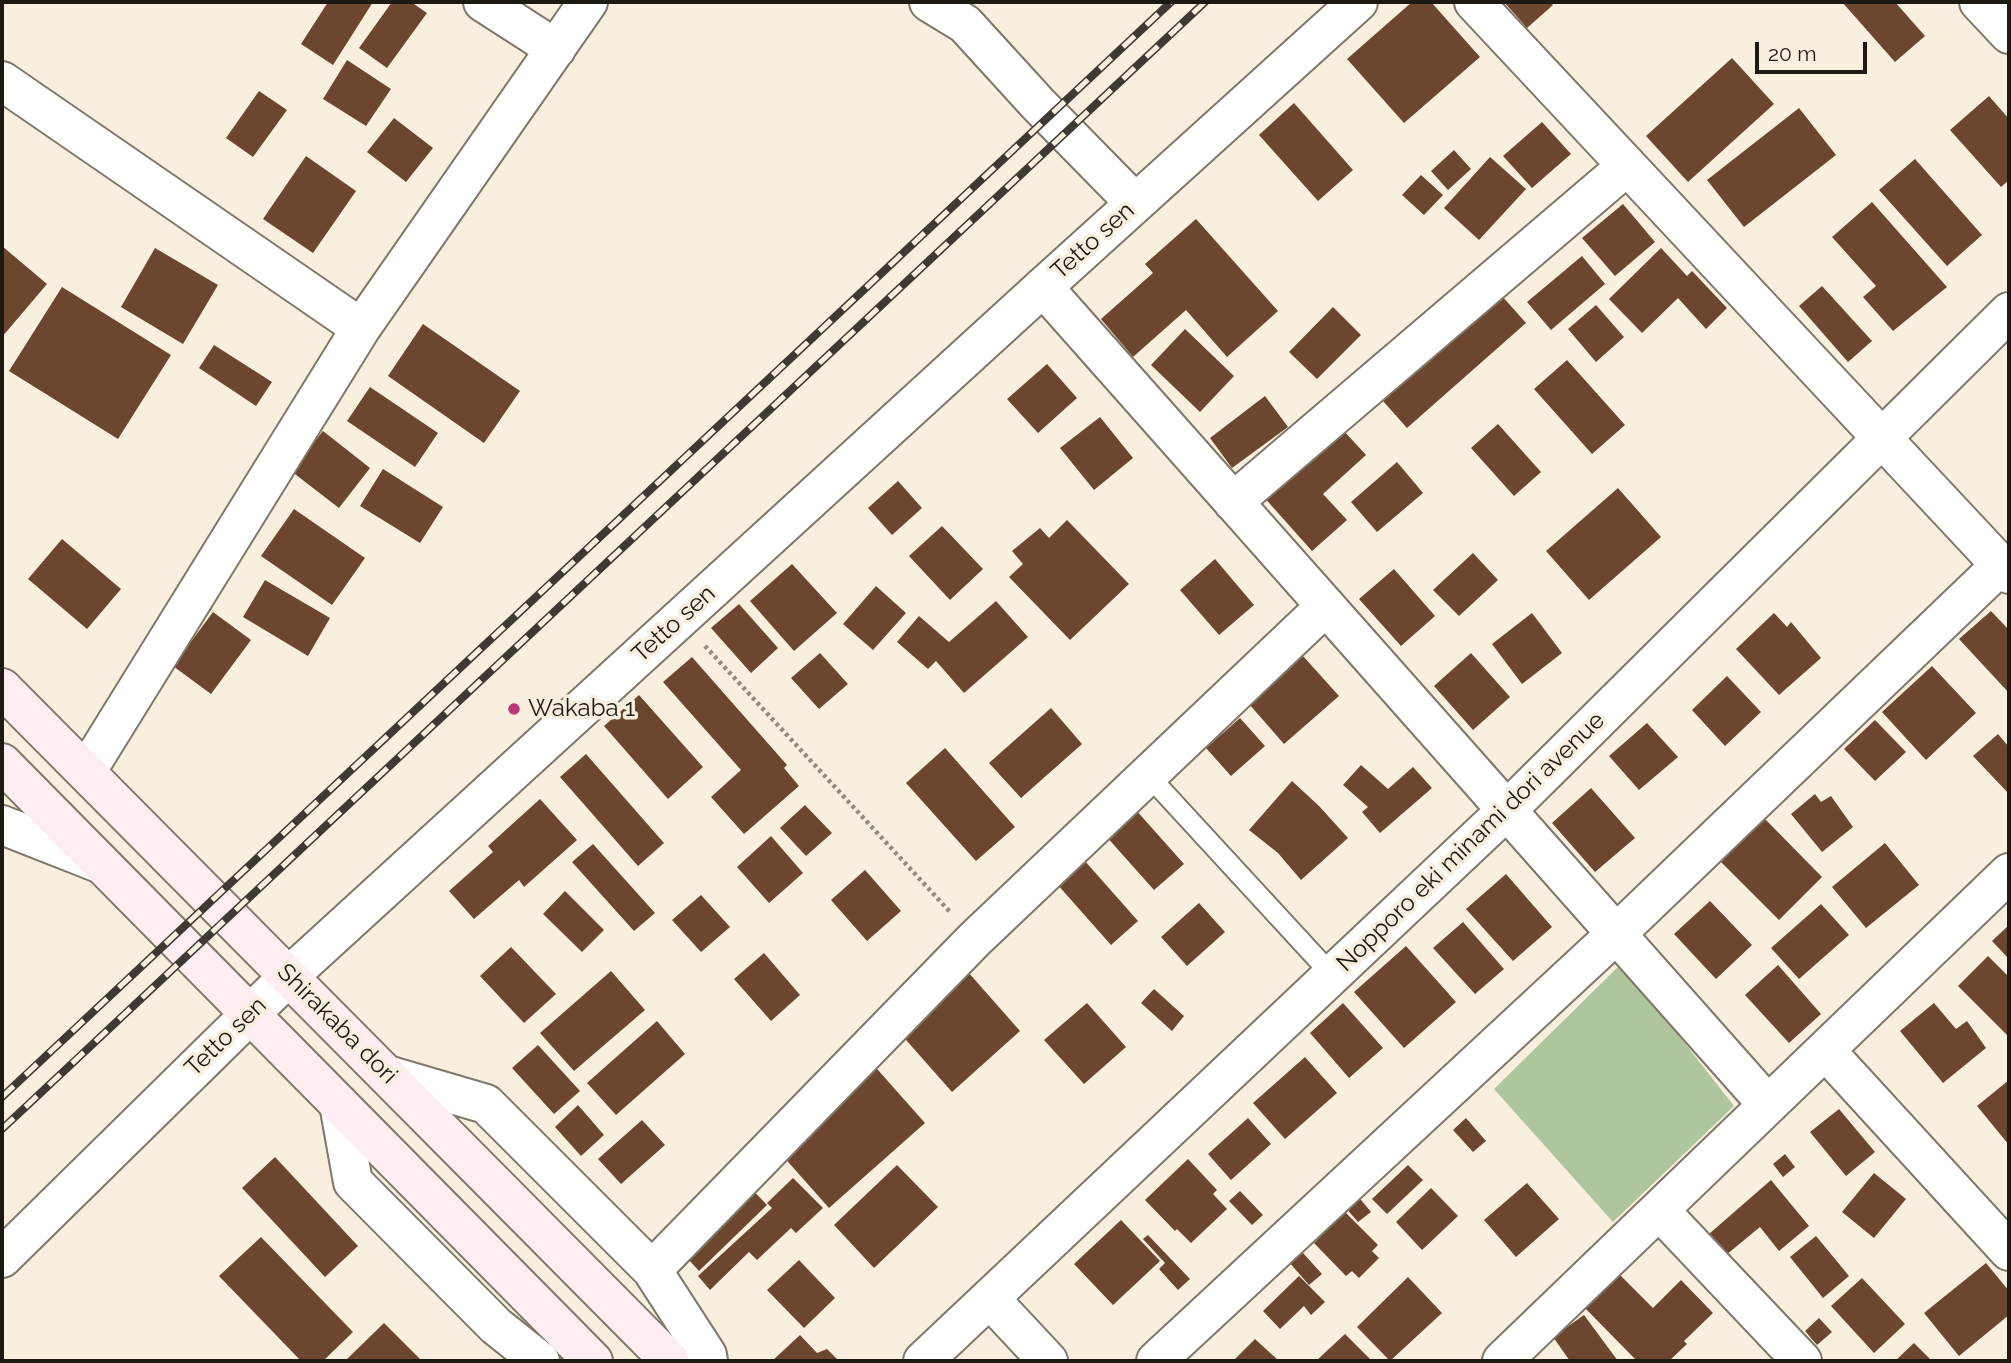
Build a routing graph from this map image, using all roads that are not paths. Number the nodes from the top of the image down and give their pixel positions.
1 (483, 2) edge
2 (588, 2) edge
3 (929, 2) edge
4 (1358, 2) edge
5 (1474, 2) edge
6 (1979, 2) edge
7 (2009, 34) edge
8 (556, 49) junction
9 (2, 81) edge
10 (1627, 166) junction
11 (1135, 203) junction
12 (1043, 287) junction
13 (2009, 312) edge
14 (361, 328) junction
15 (1881, 438) junction
16 (1233, 502) junction
17 (2005, 569) edge
18 (1326, 606) junction
19 (2, 688) edge
20 (2, 763) edge
21 (86, 772) junction
22 (1148, 775) junction
23 (1507, 810) junction
24 (2, 825) edge
25 (99, 863) junction
26 (2009, 873) edge
27 (1616, 934) junction
28 (289, 976) junction
29 (1333, 976) junction
30 (249, 1013) junction
31 (1825, 1050) junction
32 (387, 1074) junction
33 (339, 1104) junction
34 (1768, 1105) junction
35 (1659, 1210) junction
36 (2009, 1251) edge
37 (2, 1258) edge
38 (652, 1270) junction
39 (991, 1300) junction
40 (540, 1361) edge
41 (593, 1361) edge
42 (670, 1361) edge
43 (709, 1361) edge
44 (923, 1361) edge
45 (1048, 1361) edge
46 (1156, 1361) edge
47 (1502, 1361) edge
48 (1802, 1361) edge

1 - 8 street
2 - 8 street
3 - 11 street
4 - 11 street, Tetto sen
5 - 10 street
6 - 7 street
8 - 14 street
9 - 14 street
10 - 15 street
10 - 16 street
11 - 12 street, Tetto sen
12 - 16 street
12 - 28 street, Tetto sen
13 - 15 street, Nopporo eki minami dori avenue
14 - 21 street
15 - 17 street
15 - 23 street, Nopporo eki minami dori avenue
16 - 18 street
17 - 27 street
18 - 22 street
18 - 23 street
19 - 21 main road, Shirakaba dori
20 - 25 main road
21 - 28 main road, Shirakaba dori
22 - 29 lane
22 - 38 street
23 - 27 street
23 - 29 street, Nopporo eki minami dori avenue
24 - 25 street
25 - 30 main road
26 - 31 street
27 - 34 street
27 - 46 street
28 - 30 street, Tetto sen
28 - 32 main road, Shirakaba dori
29 - 39 street, Nopporo eki minami dori avenue
30 - 33 main road
30 - 37 street, Tetto sen
31 - 34 street
31 - 36 street
32 - 38 street
32 - 42 main road, Shirakaba dori
33 - 40 street
33 - 41 main road
34 - 35 street
35 - 47 street
35 - 48 street
38 - 43 street
39 - 44 street, Nopporo eki minami dori avenue
39 - 45 street

